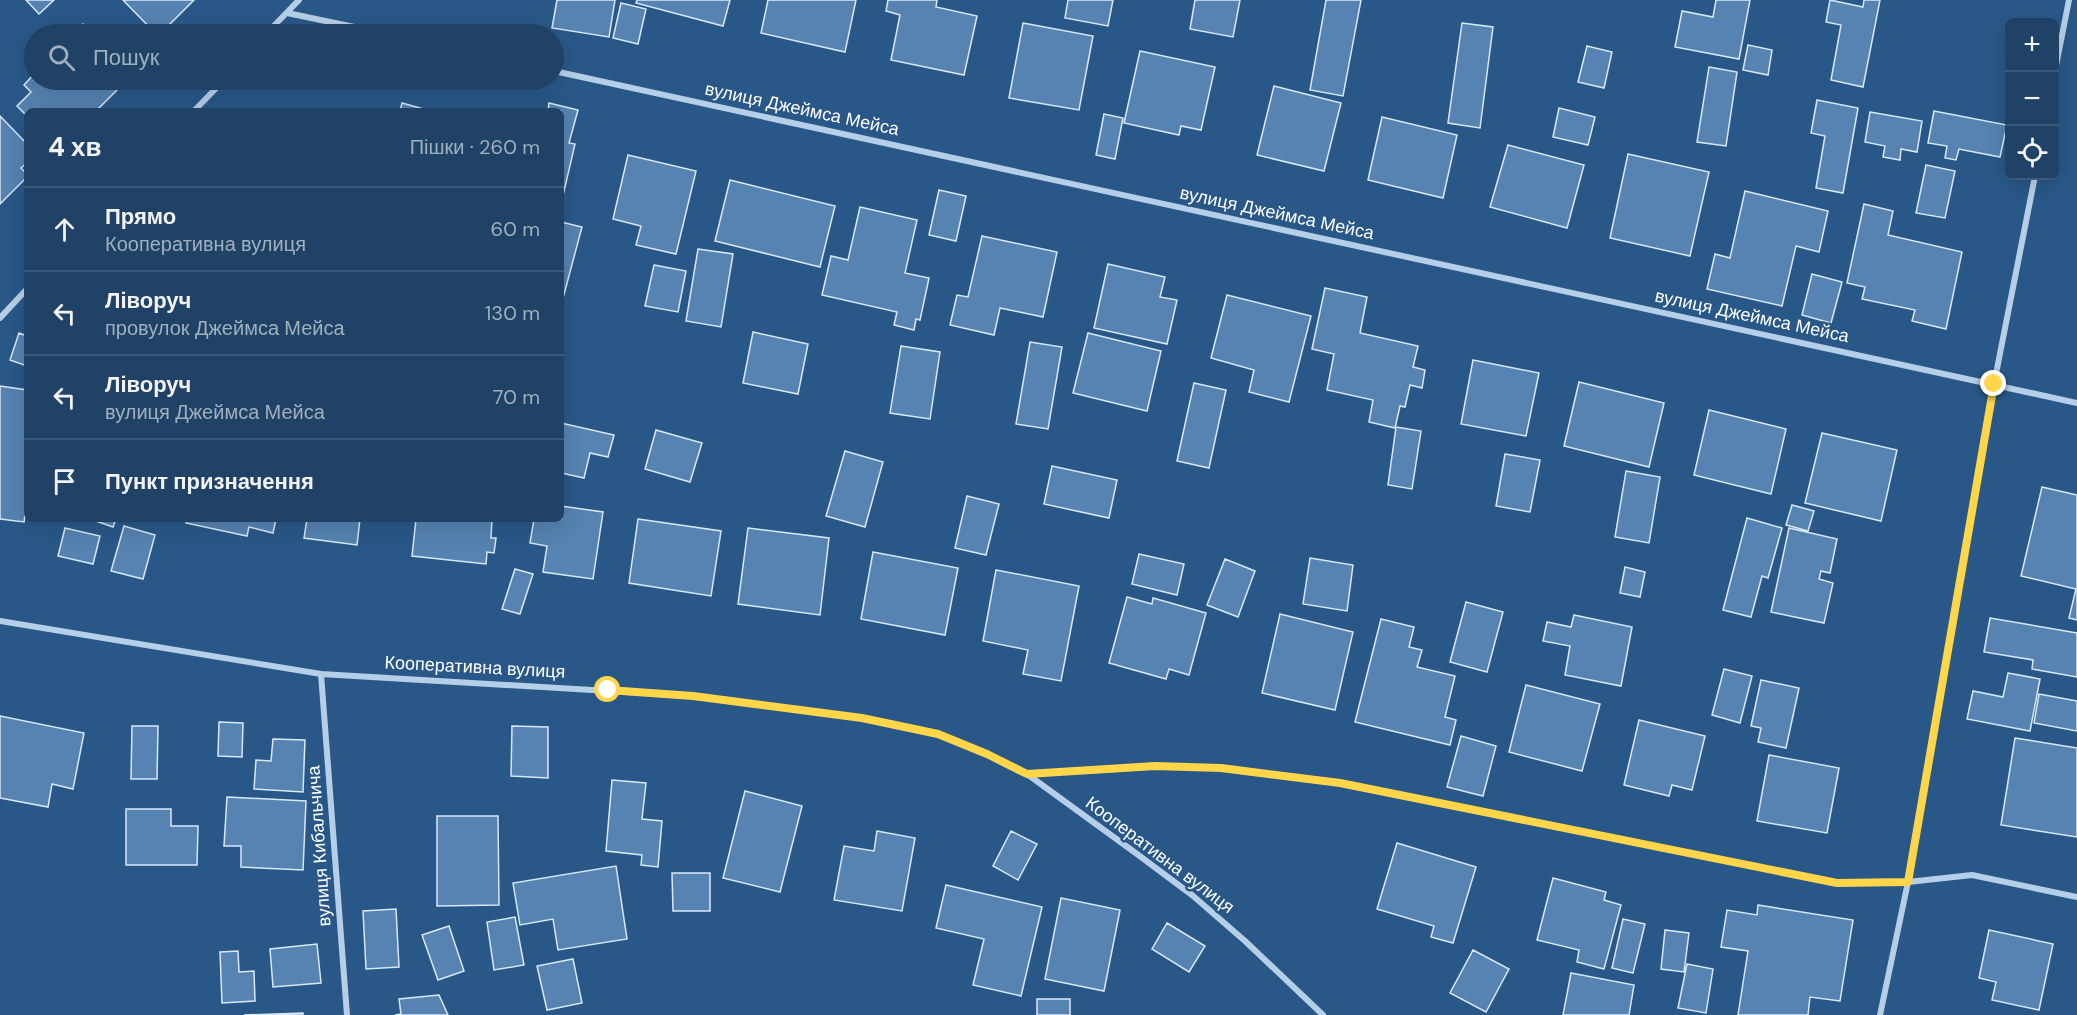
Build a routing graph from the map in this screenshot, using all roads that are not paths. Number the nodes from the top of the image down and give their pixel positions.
1 (299, 0) edge
2 (2069, 0) edge
3 (287, 12) junction
4 (276, 24) edge
5 (342, 24) edge
6 (564, 72) edge
7 (2056, 72) edge
8 (214, 90) edge
9 (197, 108) edge
10 (2034, 180) edge
11 (24, 292) edge
12 (0, 318) edge
13 (1994, 384) junction
14 (2077, 404) edge
15 (0, 621) edge
16 (321, 674) junction
17 (1027, 774) junction
18 (1908, 882) junction
19 (2077, 897) edge
20 (347, 1015) edge
21 (1323, 1015) edge
22 (1880, 1015) edge

1 - 3 street
2 - 7 street
3 - 4 street
3 - 5 street
6 - 13 street, вулиця Джеймса Мейса
8 - 9 street
10 - 13 street
11 - 12 street
13 - 14 street, вулиця Джеймса Мейса
13 - 18 street
15 - 16 street, Кооперативна вулиця
16 - 17 street, Кооперативна вулиця
16 - 20 street, вулиця Кибальчича
17 - 18 street
17 - 21 street, Кооперативна вулиця
18 - 19 street
18 - 22 street

